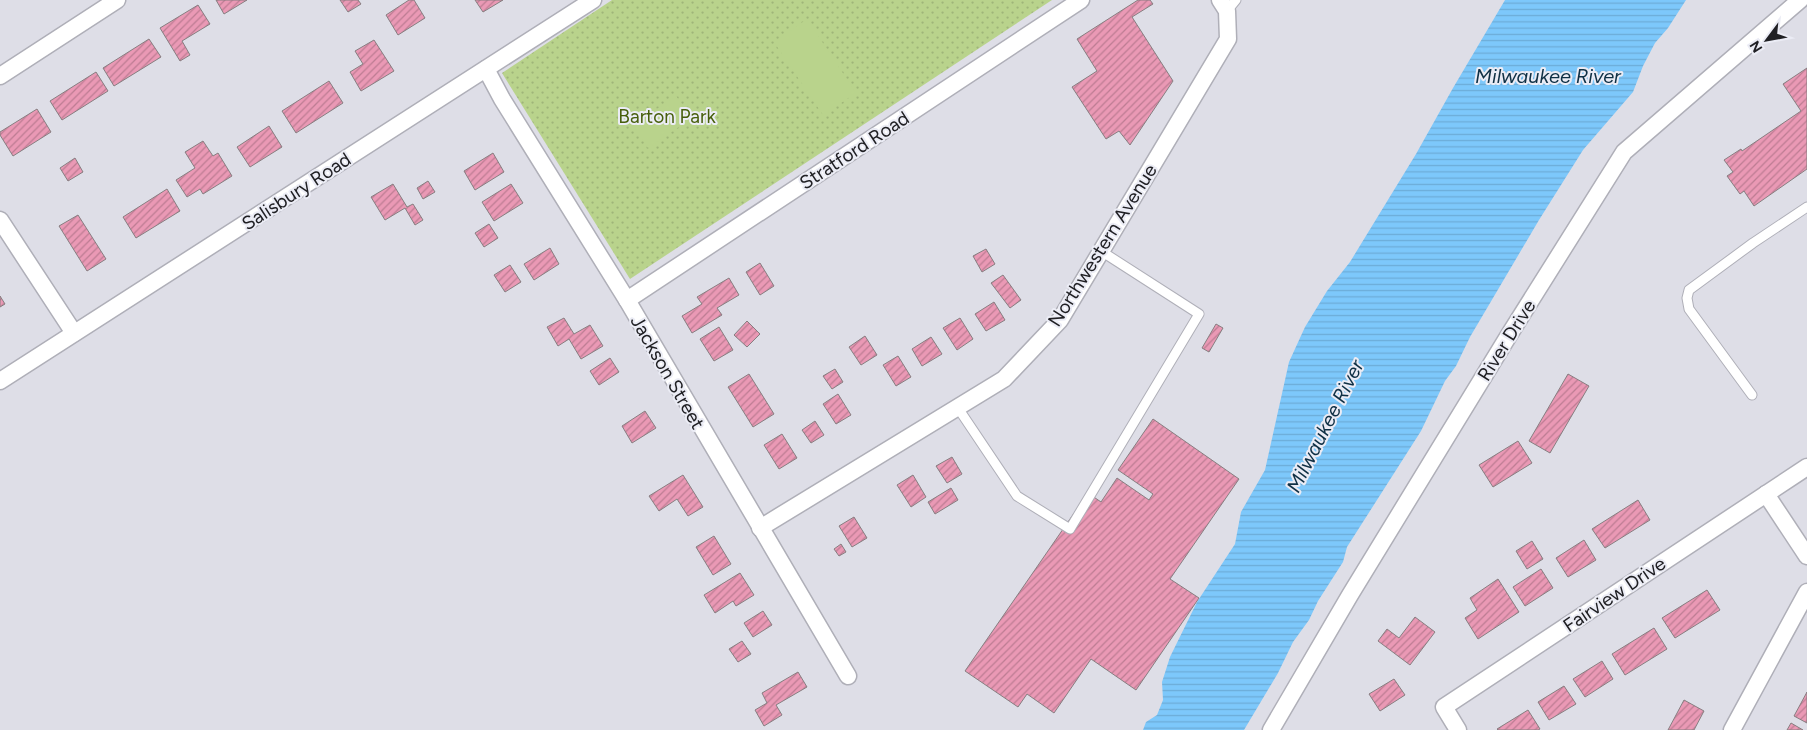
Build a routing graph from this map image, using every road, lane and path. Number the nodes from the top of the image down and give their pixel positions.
1 (117, 0) edge
2 (593, 0) edge
3 (1081, 0) edge
4 (1800, 0) edge
5 (1228, 4) edge
6 (486, 69) junction
7 (0, 76) edge
8 (1807, 207) edge
9 (0, 220) edge
10 (1101, 250) junction
11 (627, 300) junction
12 (74, 333) junction
13 (0, 381) edge
14 (1752, 394) dead end
15 (958, 408) junction
16 (1807, 467) edge
17 (1766, 494) junction
18 (760, 528) junction
19 (1807, 556) edge
20 (1807, 592) edge
21 (848, 676) dead end
22 (1272, 730) edge
23 (1458, 730) edge
24 (1732, 730) edge

1 - 7 street
2 - 6 street, Salisbury Road
3 - 11 street, Stratford Road
4 - 22 street, River Drive
5 - 10 street, Northwestern Avenue
6 - 11 street, Jackson Street
6 - 12 street, Salisbury Road
8 - 14 lane
9 - 12 street
10 - 15 street, Northwestern Avenue
10 - 15 lane
11 - 18 street, Jackson Street
12 - 13 street, Salisbury Road
15 - 18 street, Northwestern Avenue
16 - 17 street, Fairview Drive
17 - 19 street
17 - 23 street, Fairview Drive
18 - 21 street, Jackson Street
20 - 24 street

